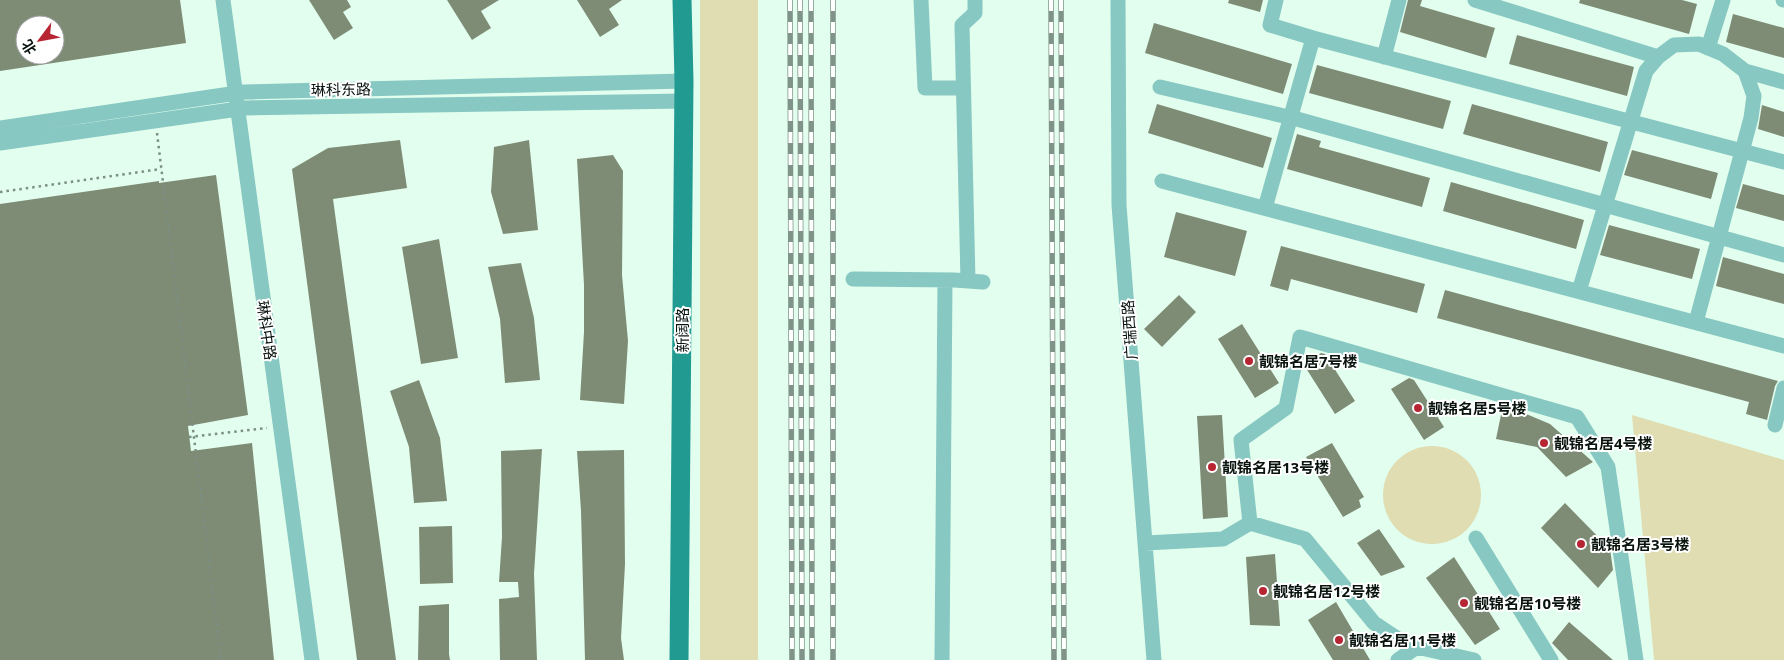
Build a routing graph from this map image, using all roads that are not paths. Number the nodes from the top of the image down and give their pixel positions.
1 (223, 0) edge
2 (230, 0) edge
3 (682, 0) edge
4 (921, 0) edge
5 (975, 0) edge
6 (1118, 0) edge
7 (1276, 0) edge
8 (1399, 0) edge
9 (1475, 0) edge
10 (1723, 0) edge
11 (1313, 38) junction
12 (1708, 48) junction
13 (1658, 56) junction
14 (1384, 57) junction
15 (1744, 71) junction
16 (684, 81) junction
17 (1784, 82) edge
18 (1160, 87) dead end
19 (963, 88) junction
20 (239, 92) junction
21 (684, 101) junction
22 (242, 109) junction
23 (1290, 118) junction
24 (1630, 122) junction
25 (0, 128) edge
26 (0, 143) edge
27 (1742, 151) junction
28 (1784, 162) edge
29 (1162, 181) dead end
30 (1605, 205) junction
31 (1265, 208) junction
32 (1719, 237) junction
33 (1784, 255) edge
34 (853, 279) dead end
35 (945, 280) junction
36 (968, 281) junction
37 (984, 282) dead end
38 (1579, 291) junction
39 (1696, 322) junction
40 (1784, 346) edge
41 (1784, 388) edge
42 (1775, 425) dead end
43 (1250, 523) junction
44 (1476, 538) dead end
45 (1145, 543) junction
46 (1417, 648) junction
47 (1544, 657) edge
48 (312, 660) edge
49 (319, 660) edge
50 (679, 660) edge
51 (942, 660) edge
52 (1154, 660) edge
53 (1398, 660) edge
54 (1474, 660) edge
55 (1636, 660) edge

1 - 20 street, 琳科中路
2 - 20 street, 琳科中路
3 - 16 main road, 新阔路
4 - 19 street
5 - 19 street
6 - 45 street, 广瑞西路
7 - 11 street
8 - 14 street
9 - 13 street
10 - 12 street
11 - 14 street
11 - 23 street
12 - 13 street
12 - 15 street
13 - 24 street
14 - 24 street
15 - 17 street
15 - 27 street
16 - 20 street, 琳科东路
16 - 21 main road, 新阔路
18 - 23 street
19 - 36 street
20 - 22 street, 琳科中路
20 - 25 street, 琳科东路
21 - 22 street, 琳科东路
21 - 50 main road, 新阔路
22 - 26 street, 琳科东路
22 - 48 street, 琳科中路
22 - 49 street, 琳科中路
23 - 30 street
23 - 31 street
24 - 27 street
24 - 30 street
27 - 28 street
27 - 32 street
29 - 31 street
30 - 32 street
30 - 38 street
31 - 38 street
32 - 33 street
32 - 39 street
34 - 35 street
35 - 36 street
35 - 51 street
36 - 37 street
38 - 39 street
39 - 40 street
41 - 42 street
43 - 45 street
43 - 46 street
43 - 55 street
44 - 47 street
45 - 52 street, 广瑞西路
46 - 53 street
46 - 54 street

